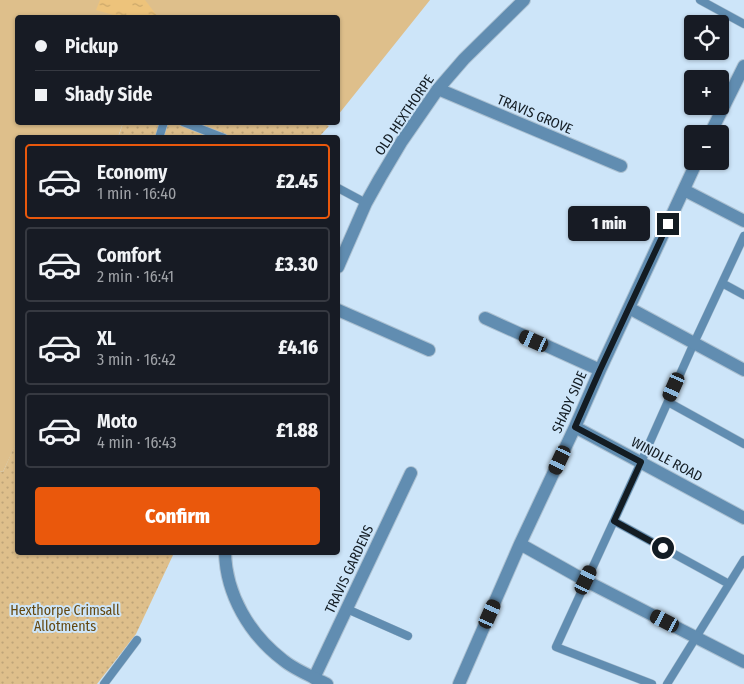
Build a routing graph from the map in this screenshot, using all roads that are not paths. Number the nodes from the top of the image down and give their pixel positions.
1 (524, 0) edge
2 (700, 0) edge
3 (744, 24) edge
4 (743, 71) edge
5 (438, 89) junction
6 (191, 125) edge
7 (715, 125) edge
8 (216, 135) edge
9 (621, 166) dead end
10 (693, 170) edge
11 (340, 189) edge
12 (684, 190) junction
13 (366, 203) junction
14 (744, 221) edge
15 (744, 236) edge
16 (340, 263) edge
17 (722, 283) junction
18 (744, 295) edge
19 (629, 308) junction
20 (340, 311) edge
21 (485, 318) dead end
22 (694, 343) junction
23 (429, 350) dead end
24 (600, 370) junction
25 (744, 370) edge
26 (668, 402) junction
27 (575, 427) junction
28 (744, 444) edge
29 (641, 462) junction
30 (410, 473) dead end
31 (744, 518) edge
32 (614, 521) junction
33 (520, 544) junction
34 (225, 555) edge
35 (744, 560) edge
36 (586, 580) junction
37 (729, 584) junction
38 (347, 609) junction
39 (408, 636) dead end
40 (697, 637) junction
41 (137, 640) dead end
42 (744, 662) edge
43 (314, 678) junction
44 (104, 684) edge
45 (327, 684) edge
46 (459, 684) edge
47 (652, 684) edge
48 (667, 684) edge

1 - 5 street, OLD HEXTHORPE
2 - 3 lane
4 - 7 street
5 - 9 street, TRAVIS GROVE
5 - 13 street, OLD HEXTHORPE
6 - 8 lane
10 - 12 street, SHADY SIDE
11 - 13 lane
12 - 14 street
12 - 19 street, SHADY SIDE
13 - 16 street, OLD HEXTHORPE
15 - 17 lane
17 - 18 lane
17 - 22 lane
19 - 22 street
19 - 24 street, SHADY SIDE
20 - 23 street
21 - 24 street
22 - 25 street
22 - 26 lane
24 - 27 street, SHADY SIDE
26 - 28 lane
26 - 29 lane
27 - 29 street, WINDLE ROAD
27 - 33 street, SHADY SIDE
29 - 31 street, WINDLE ROAD
29 - 32 lane
30 - 38 street, TRAVIS GARDENS
32 - 36 lane
32 - 37 lane
33 - 36 street
33 - 46 street, SHADY SIDE
34 - 43 street
35 - 37 lane
36 - 40 street
36 - 47 lane
37 - 40 lane
38 - 39 lane
38 - 43 street, TRAVIS GARDENS
40 - 42 street
40 - 48 lane
41 - 44 lane
43 - 45 street

